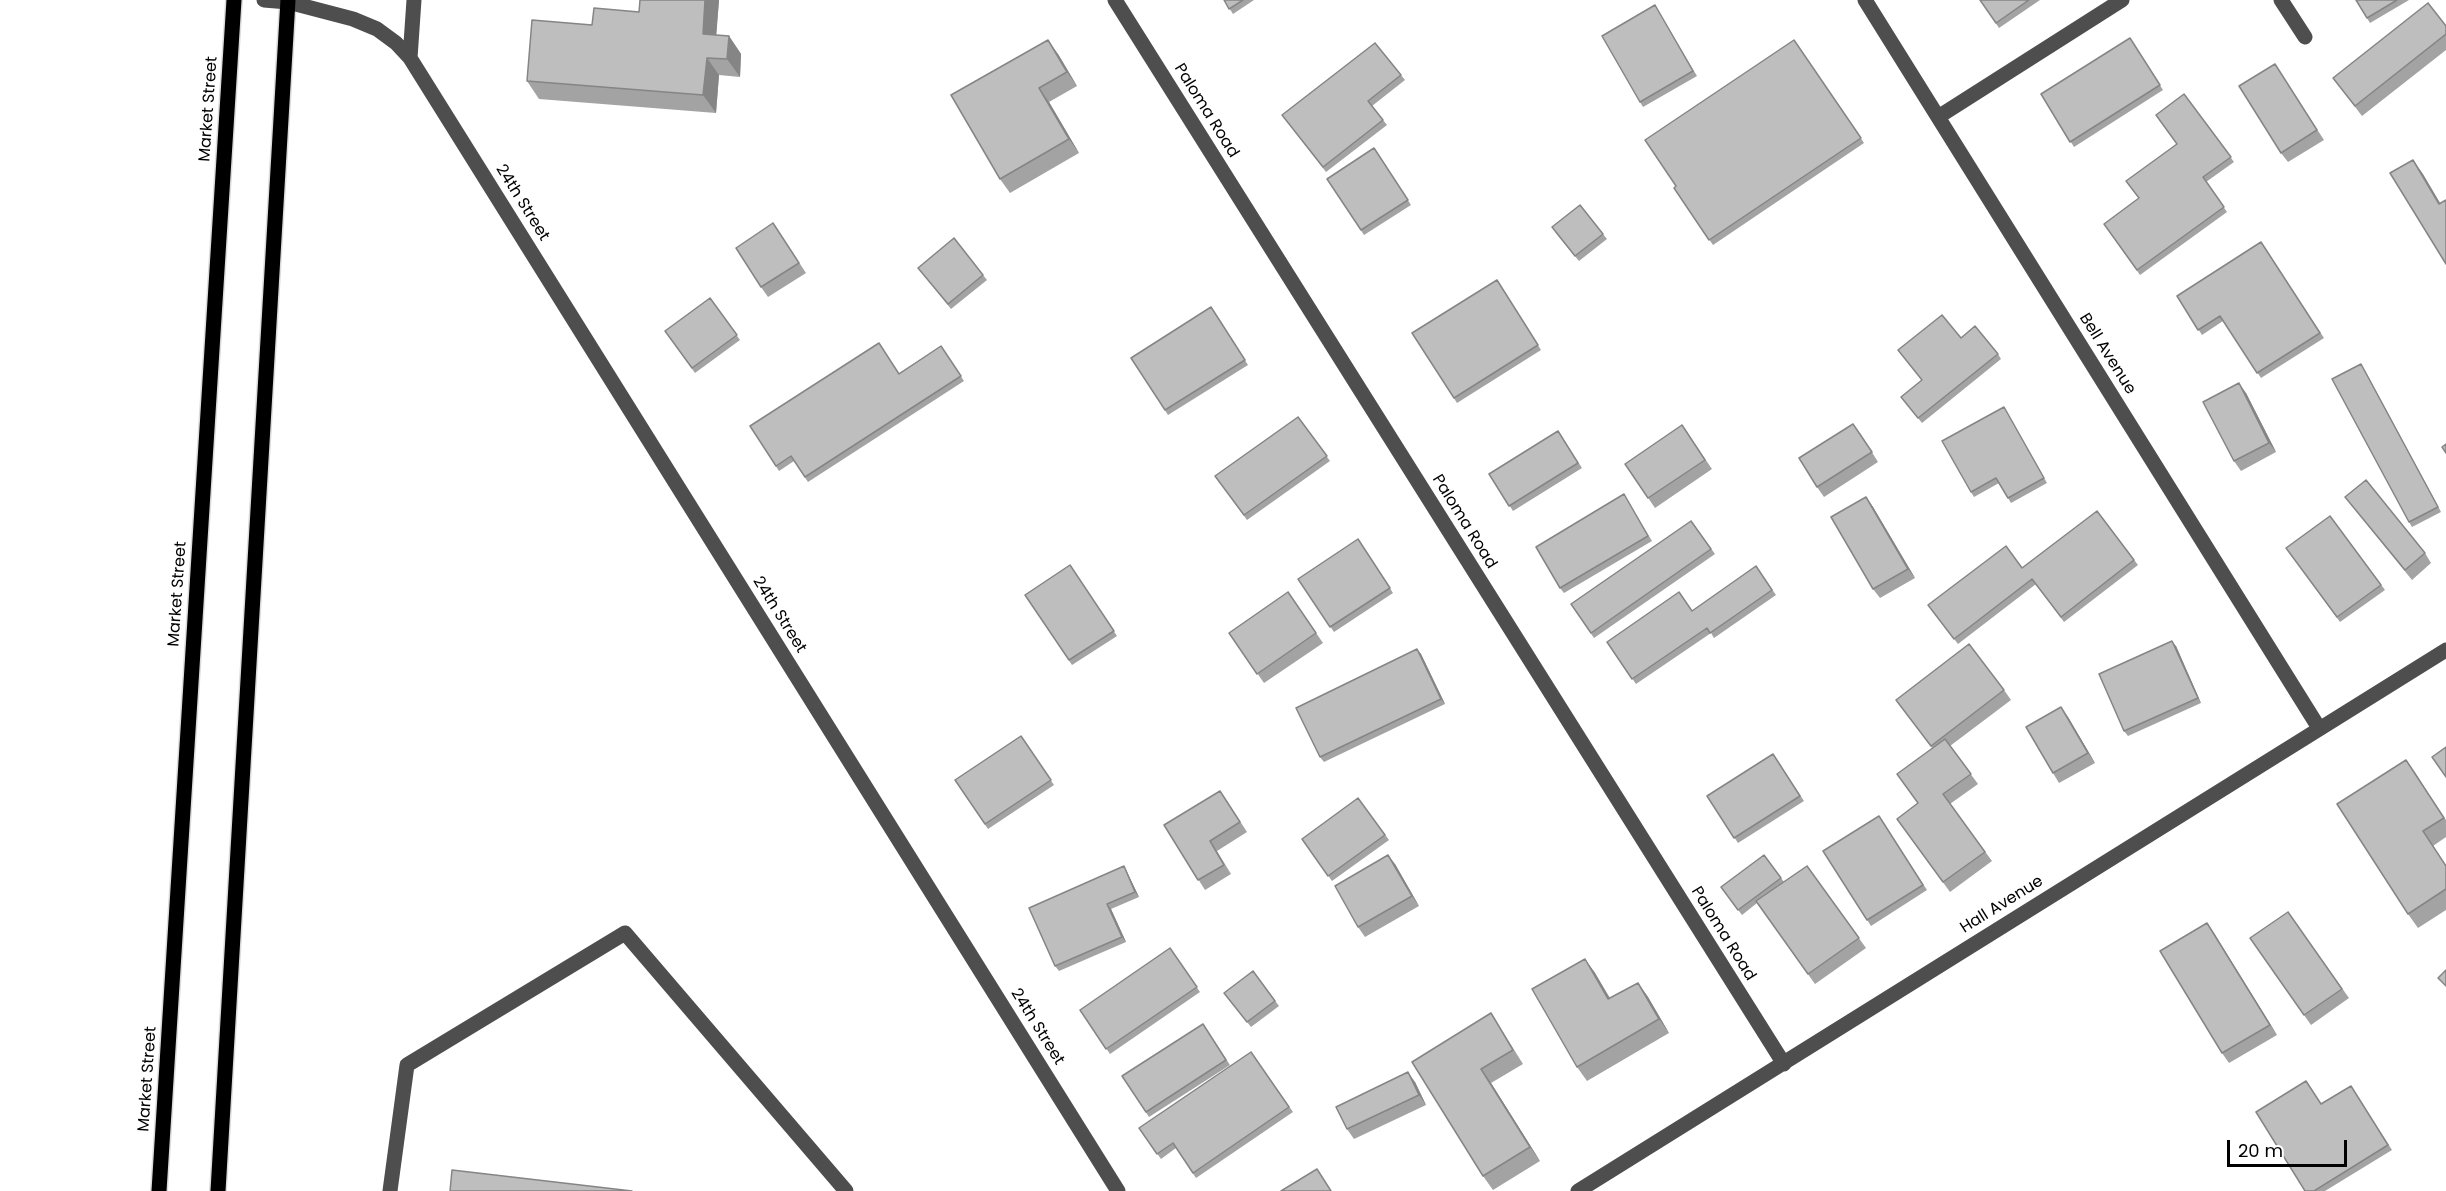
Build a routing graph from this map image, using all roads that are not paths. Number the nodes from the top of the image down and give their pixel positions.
1 (234, 0) edge
2 (264, 0) edge
3 (414, 0) edge
4 (1115, 0) edge
5 (1865, 0) edge
6 (2122, 0) edge
7 (2281, 0) edge
8 (288, 1) edge
9 (2306, 37) dead end
10 (410, 58) junction
11 (1938, 117) junction
12 (2446, 650) edge
13 (2319, 728) junction
14 (1784, 1064) junction
15 (159, 1191) edge
16 (218, 1191) edge
17 (390, 1191) edge
18 (846, 1191) edge
19 (1118, 1191) edge
20 (1578, 1191) edge

1 - 15 main road, Market Street
2 - 8 street, 24th Street
3 - 10 street
4 - 14 street, Paloma Road
5 - 11 street, Bell Avenue
6 - 11 street
7 - 9 street
8 - 10 street, 24th Street
8 - 16 main road
10 - 19 street, 24th Street
11 - 13 street, Bell Avenue
12 - 13 street, Hall Avenue
13 - 14 street, Hall Avenue
14 - 20 street, Hall Avenue
17 - 18 street

